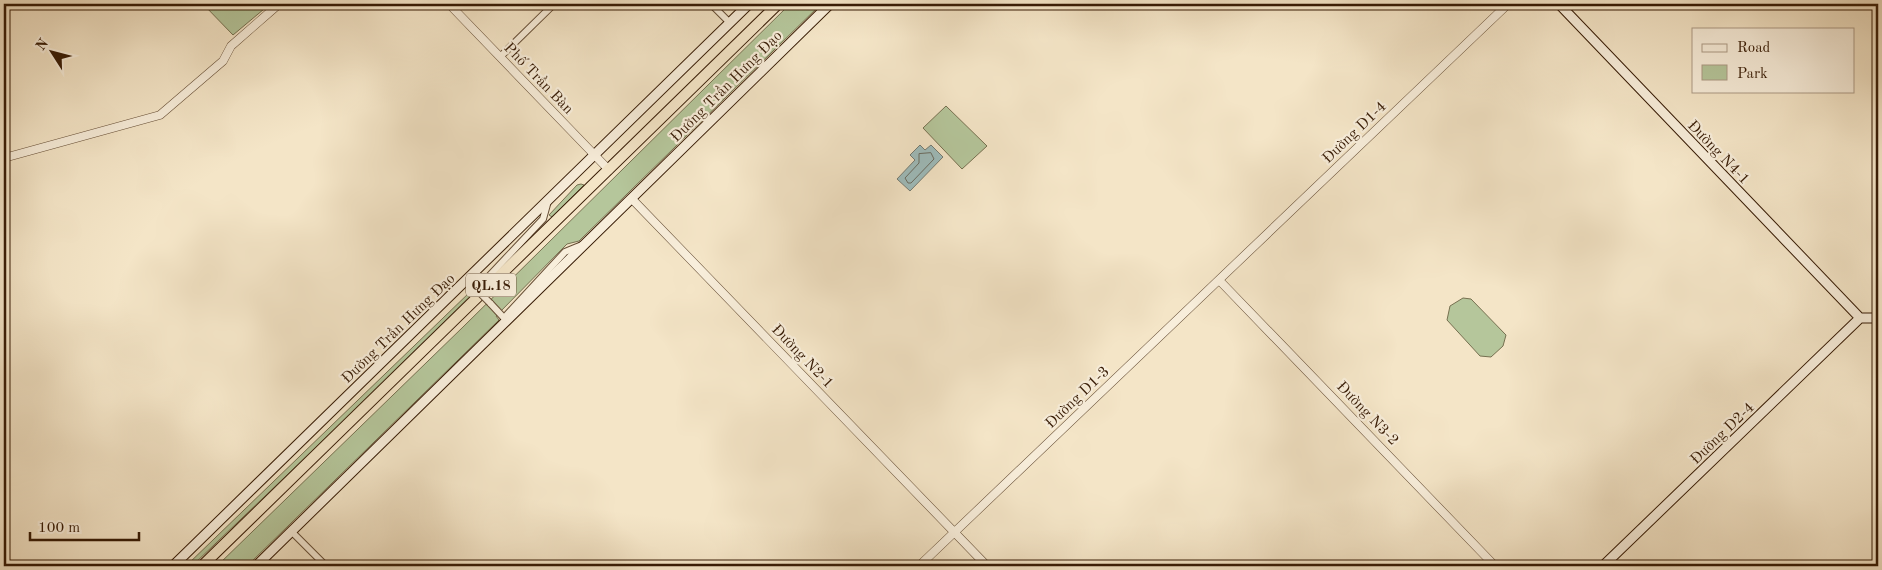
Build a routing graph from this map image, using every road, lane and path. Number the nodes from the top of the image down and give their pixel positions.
1 (279, 4) edge
2 (449, 4) edge
3 (711, 4) edge
4 (749, 4) edge
5 (778, 4) edge
6 (830, 4) edge
7 (1508, 4) edge
8 (1559, 4) edge
9 (550, 5) edge
10 (730, 23) junction
11 (500, 58) junction
12 (595, 156) junction
13 (4, 158) edge
14 (609, 170) junction
15 (632, 199) junction
16 (548, 201) junction
17 (586, 243) junction
18 (1219, 280) junction
19 (1860, 318) junction
20 (1878, 318) edge
21 (292, 532) junction
22 (954, 533) junction
23 (173, 566) edge
24 (202, 566) edge
25 (256, 566) edge
26 (326, 566) edge
27 (919, 566) edge
28 (987, 566) edge
29 (1495, 566) edge
30 (1603, 566) edge

1 - 13 street
2 - 11 street, Phố Trần Bàn
3 - 10 street
4 - 10 main road, Đường Trần Hưng Đạo
5 - 14 highway, Đường Trần Hưng Đạo / QL.18
6 - 15 main road, Đường Trần Hưng Đạo
7 - 18 street, Đường D1-4
8 - 19 main road, Đường N4-1
9 - 11 street
10 - 12 main road, Đường Trần Hưng Đạo
11 - 12 street, Phố Trần Bàn
12 - 14 street, Phố Trần Bàn
12 - 16 main road, Đường Trần Hưng Đạo
14 - 24 highway, Đường Trần Hưng Đạo / QL.18
15 - 17 main road, Đường Trần Hưng Đạo
15 - 22 street, Đường N2-1
16 - 17 street, bridge
16 - 23 main road, Đường Trần Hưng Đạo
17 - 21 main road, Đường Trần Hưng Đạo
18 - 22 street, Đường D1-3
18 - 29 street, Đường N3-2
19 - 20 main road
19 - 30 main road, Đường D2-4
21 - 25 main road, Đường Trần Hưng Đạo
21 - 26 street
22 - 27 street, Đường D1-3
22 - 28 street, Đường N2-1

